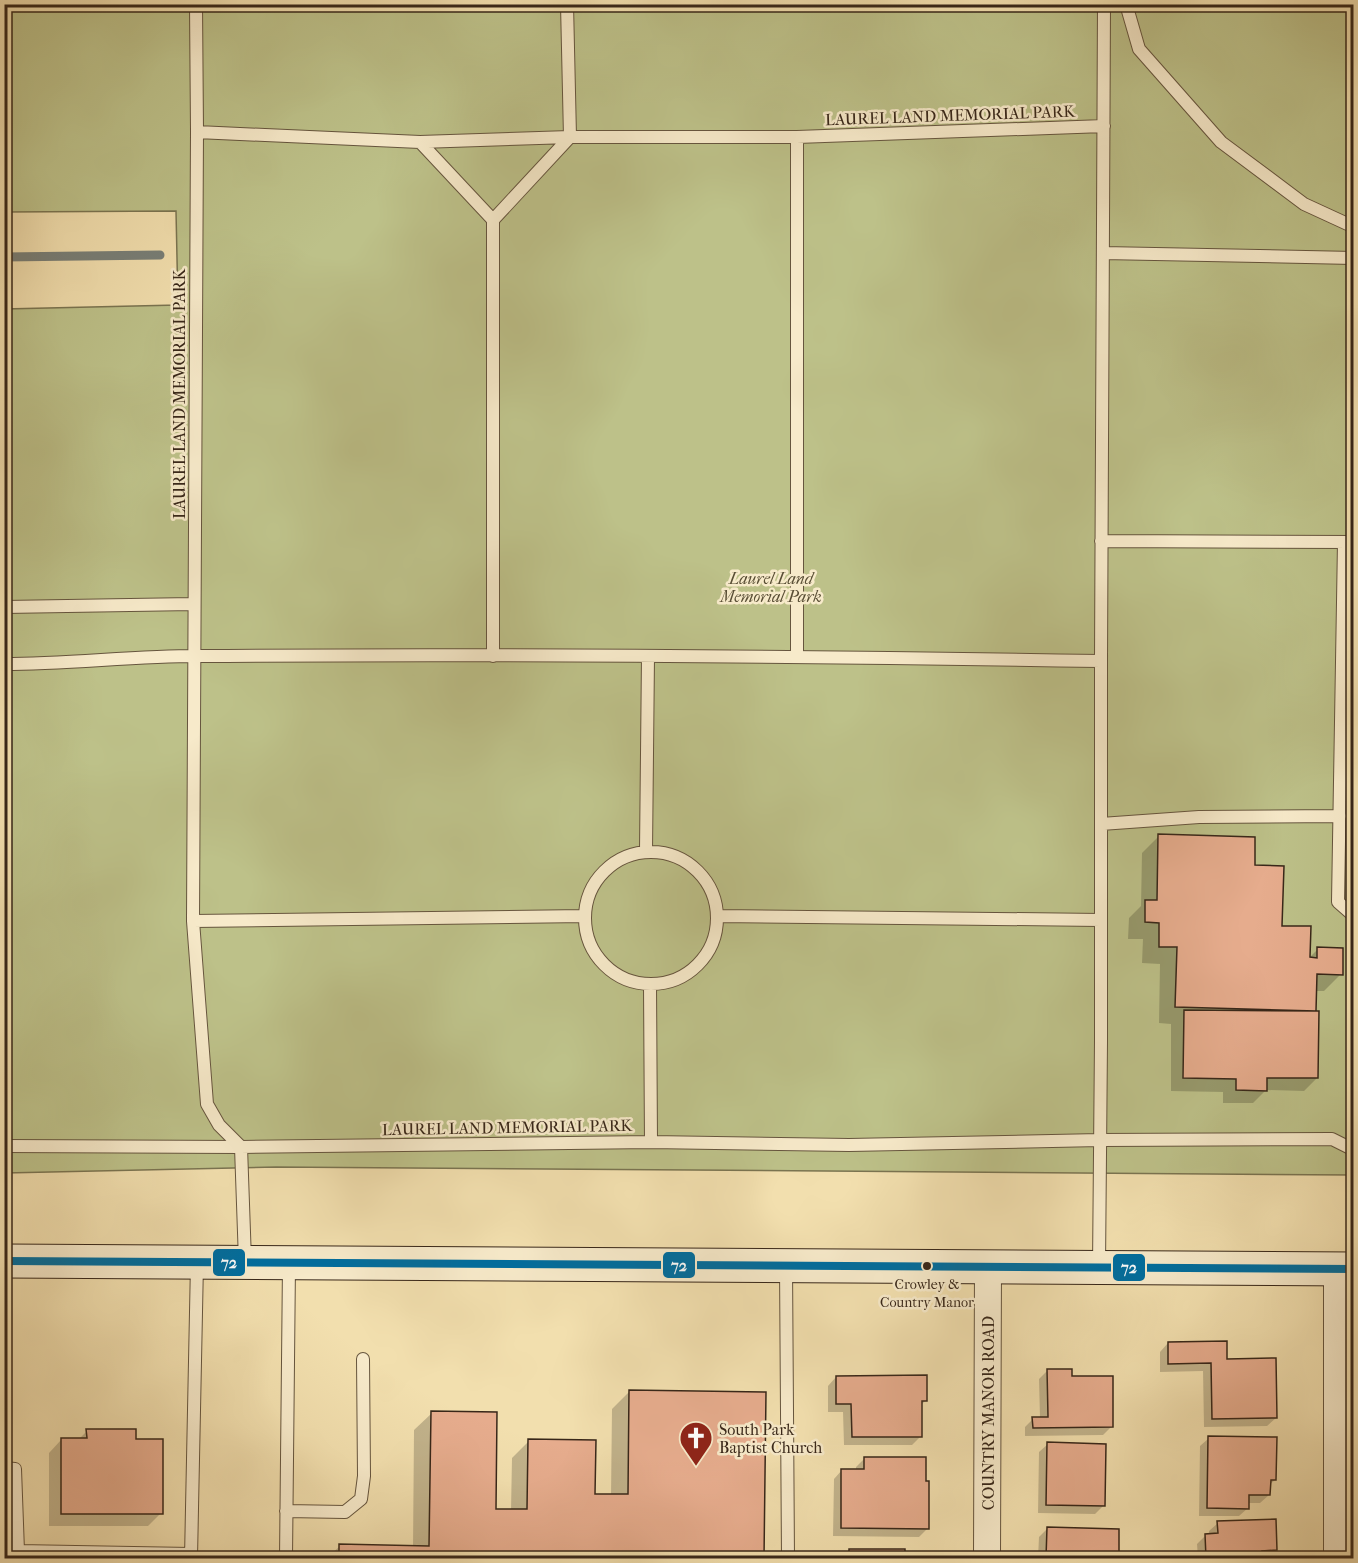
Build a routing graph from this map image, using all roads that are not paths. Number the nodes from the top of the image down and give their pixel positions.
1 (196, 4) edge
2 (567, 4) edge
3 (1104, 4) edge
4 (1126, 4) edge
5 (1104, 126) junction
6 (197, 132) junction
7 (570, 137) junction
8 (797, 137) junction
9 (420, 142) junction
10 (492, 220) junction
11 (1353, 227) edge
12 (1103, 254) junction
13 (1353, 258) edge
14 (1101, 541) junction
15 (1349, 542) edge
16 (193, 604) junction
17 (4, 607) edge
18 (193, 656) junction
19 (492, 656) junction
20 (648, 656) junction
21 (797, 656) junction
22 (1101, 661) junction
23 (4, 664) edge
24 (1340, 816) junction
25 (1101, 824) junction
26 (646, 851) junction
27 (585, 916) junction
28 (718, 916) junction
29 (1353, 916) edge
30 (1101, 920) junction
31 (193, 921) junction
32 (650, 985) junction
33 (1100, 1140) junction
34 (651, 1142) junction
35 (4, 1146) edge
36 (241, 1147) junction
37 (1353, 1150) edge
38 (4, 1261) edge
39 (197, 1262) junction
40 (245, 1262) junction
41 (289, 1263) junction
42 (786, 1266) junction
43 (988, 1267) junction
44 (1099, 1268) junction
45 (1345, 1269) edge
46 (363, 1359) dead end
47 (4, 1467) edge
48 (286, 1511) junction
49 (191, 1556) edge
50 (286, 1558) edge
51 (788, 1558) edge
52 (987, 1558) edge
53 (1337, 1558) edge

1 - 6 lane, LAUREL LAND MEMORIAL PARK
2 - 7 lane
3 - 5 lane
4 - 11 lane
5 - 8 lane, LAUREL LAND MEMORIAL PARK
5 - 12 lane
6 - 9 lane, LAUREL LAND MEMORIAL PARK
6 - 16 lane, LAUREL LAND MEMORIAL PARK
7 - 8 lane, LAUREL LAND MEMORIAL PARK
7 - 9 lane, LAUREL LAND MEMORIAL PARK
7 - 10 lane
8 - 21 lane
9 - 10 lane
10 - 19 lane
12 - 13 lane
12 - 14 lane
14 - 15 lane
14 - 22 lane
15 - 24 lane
16 - 17 lane
16 - 18 lane, LAUREL LAND MEMORIAL PARK
18 - 19 lane
18 - 23 lane
18 - 31 lane, LAUREL LAND MEMORIAL PARK
19 - 20 lane
20 - 21 lane
20 - 26 lane
21 - 22 lane
22 - 25 lane
24 - 25 lane
24 - 29 lane
25 - 30 lane
26 - 27 lane
26 - 28 lane
27 - 31 lane
27 - 32 lane
28 - 30 lane
28 - 32 lane
30 - 33 lane
31 - 36 lane, LAUREL LAND MEMORIAL PARK
32 - 34 lane, LAUREL LAND MEMORIAL PARK
33 - 34 lane
33 - 37 lane
33 - 44 lane
34 - 36 lane, LAUREL LAND MEMORIAL PARK
35 - 36 lane
36 - 40 lane
38 - 39 main road
39 - 40 main road
39 - 49 lane
40 - 41 main road
41 - 42 main road
41 - 48 lane
42 - 43 main road
42 - 51 lane
43 - 44 main road
43 - 52 street, COUNTRY MANOR ROAD
44 - 45 main road
45 - 53 street
46 - 48 lane
47 - 49 lane
48 - 50 lane

